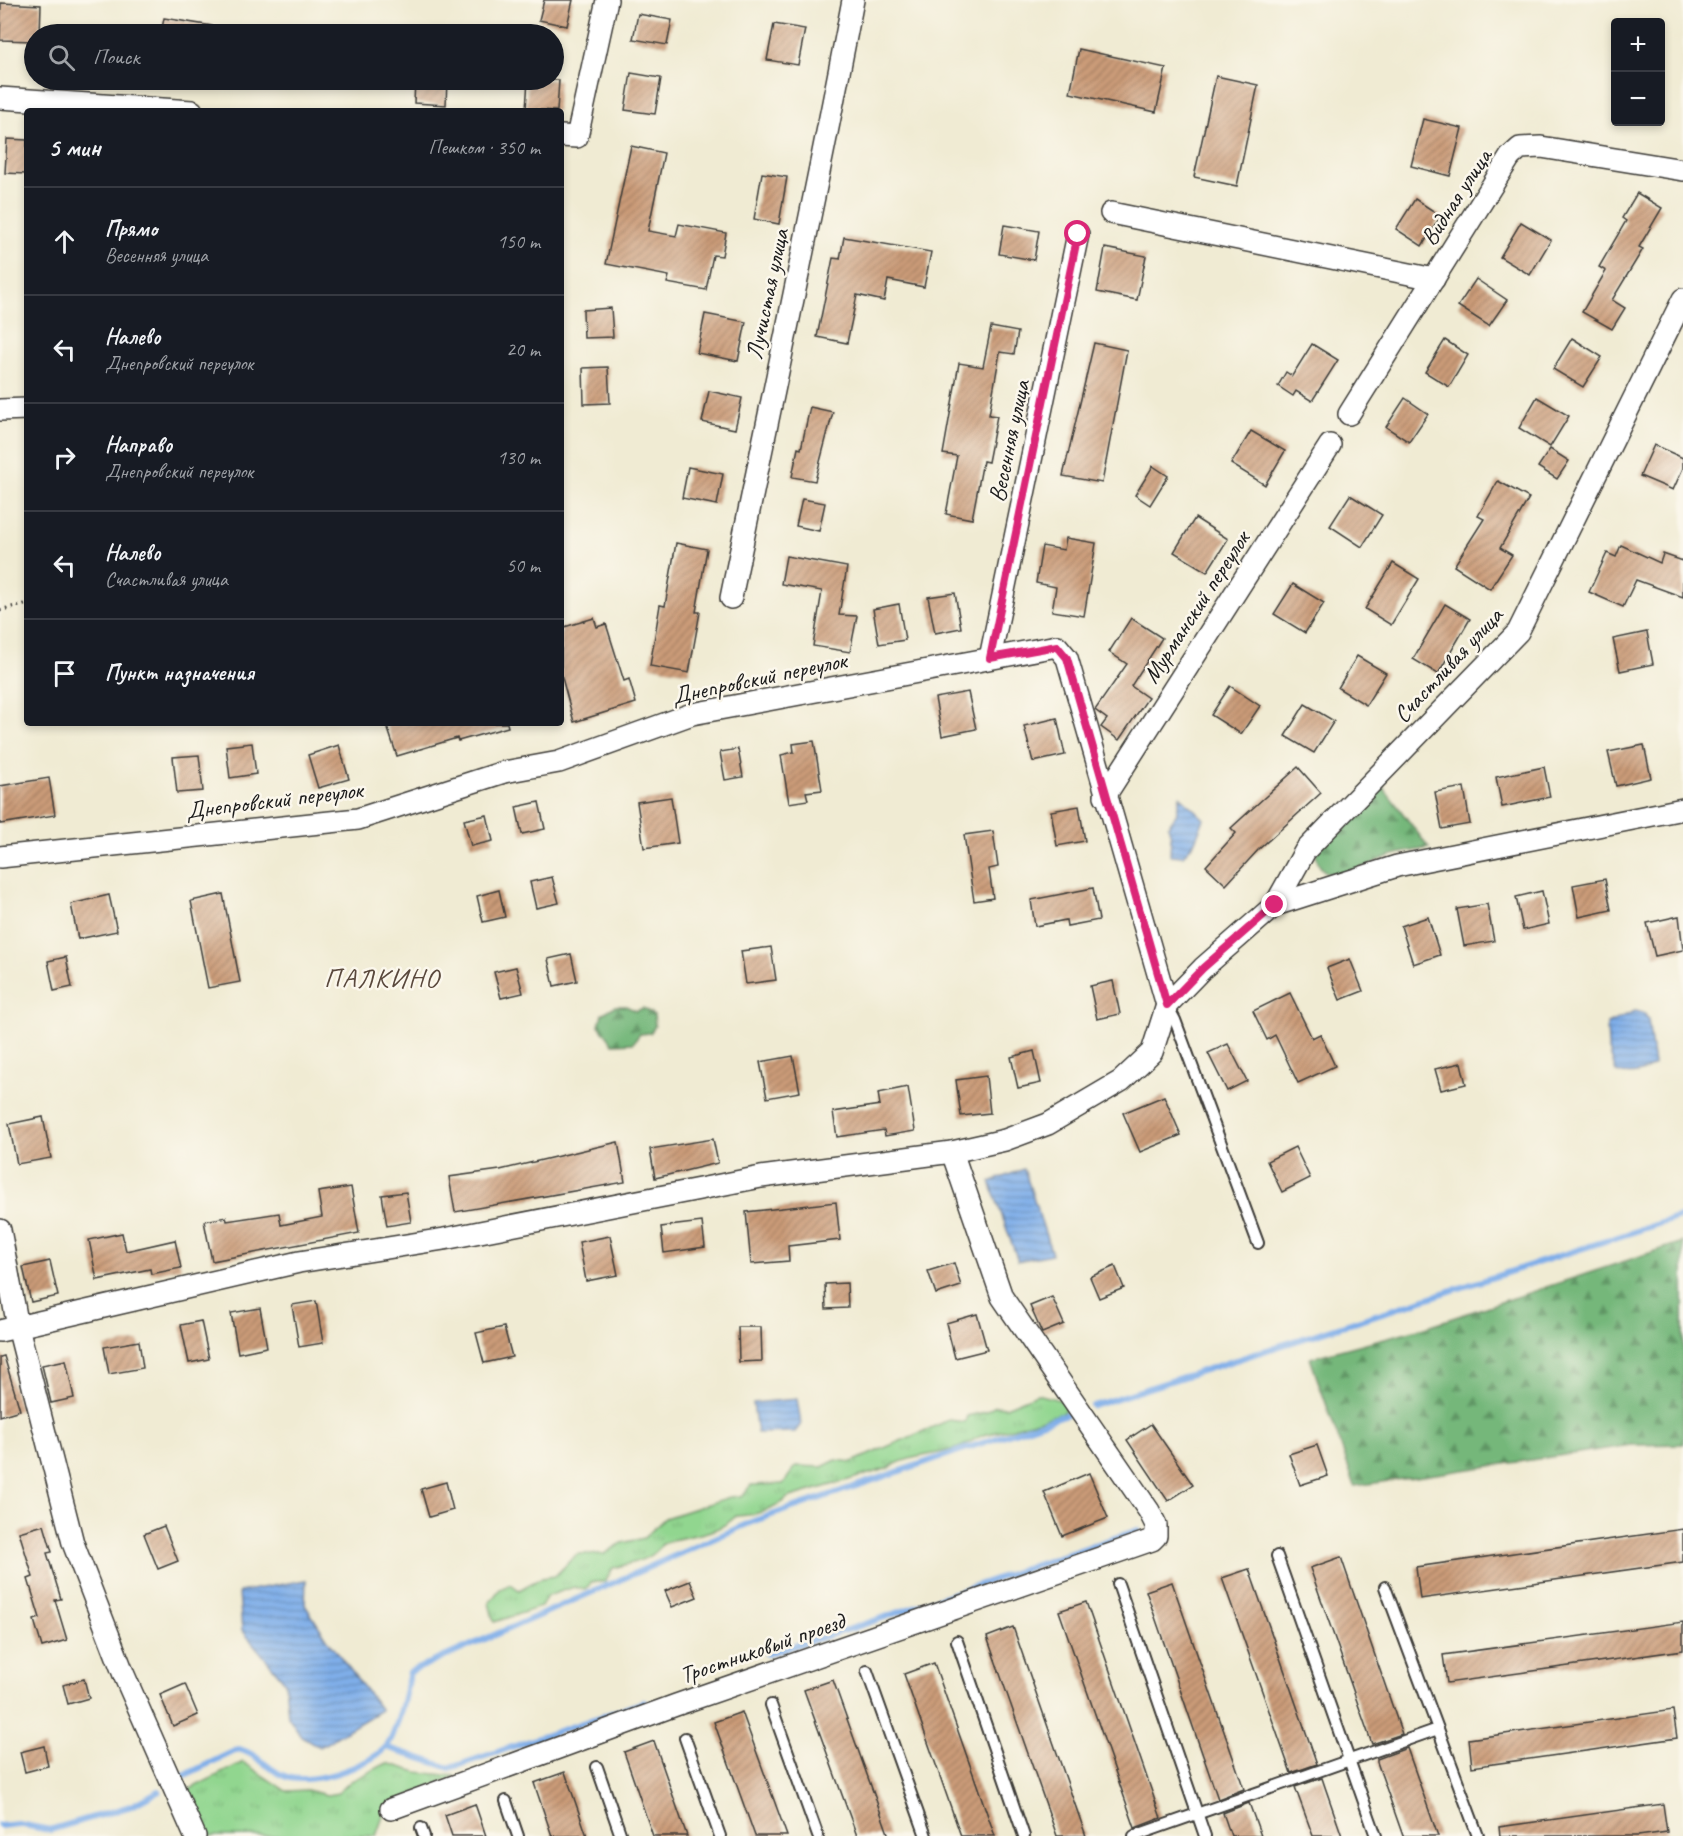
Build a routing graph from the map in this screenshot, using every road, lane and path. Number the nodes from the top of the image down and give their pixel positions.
1 (607, 0) edge
2 (853, 0) edge
3 (0, 98) edge
4 (148, 108) edge
5 (564, 136) edge
6 (1683, 170) edge
7 (1111, 213) dead end
8 (1078, 234) dead end
9 (1434, 279) junction
10 (1683, 299) edge
11 (24, 409) edge
12 (0, 410) edge
13 (1349, 414) dead end
14 (1330, 445) dead end
15 (731, 598) dead end
16 (24, 605) edge
17 (0, 610) edge
18 (990, 658) junction
19 (1105, 796) junction
20 (1683, 809) edge
21 (0, 857) edge
22 (1275, 905) junction
23 (1167, 1005) junction
24 (952, 1152) junction
25 (0, 1230) edge
26 (1258, 1243) dead end
27 (9, 1329) edge
28 (1277, 1556) dead end
29 (1118, 1584) dead end
30 (1385, 1587) dead end
31 (957, 1641) dead end
32 (867, 1671) dead end
33 (771, 1705) dead end
34 (1438, 1729) junction
35 (685, 1738) dead end
36 (1349, 1760) junction
37 (597, 1767) dead end
38 (506, 1801) dead end
39 (391, 1809) dead end
40 (1197, 1813) junction
41 (195, 1836) edge
42 (518, 1836) edge
43 (621, 1836) edge
44 (720, 1836) edge
45 (818, 1836) edge
46 (926, 1836) edge
47 (1024, 1836) edge
48 (1134, 1836) edge
49 (1205, 1836) edge
50 (1376, 1836) edge
51 (1478, 1836) edge

1 - 5 street
2 - 15 street, Лучистая улица
3 - 4 street
6 - 9 street, Видная улица
7 - 9 street
8 - 18 street, Весенняя улица
9 - 13 street, Видная улица
10 - 22 street, Счастливая улица
11 - 12 street
14 - 19 street, Мурманский переулок
16 - 17 path
18 - 19 street, Днепровский переулок
18 - 21 street, Днепровский переулок
19 - 23 street, Днепровский переулок
20 - 22 street
22 - 23 street, Счастливая улица
23 - 24 street
23 - 26 lane
24 - 27 street
24 - 39 street, Тростниковый проезд
25 - 27 street
27 - 41 street
28 - 36 lane
29 - 40 lane
30 - 34 lane
31 - 47 lane
32 - 46 lane
33 - 45 lane
34 - 36 lane
34 - 51 lane
35 - 44 lane
36 - 40 lane
36 - 50 lane
37 - 43 lane
38 - 42 lane
40 - 48 lane
40 - 49 lane

